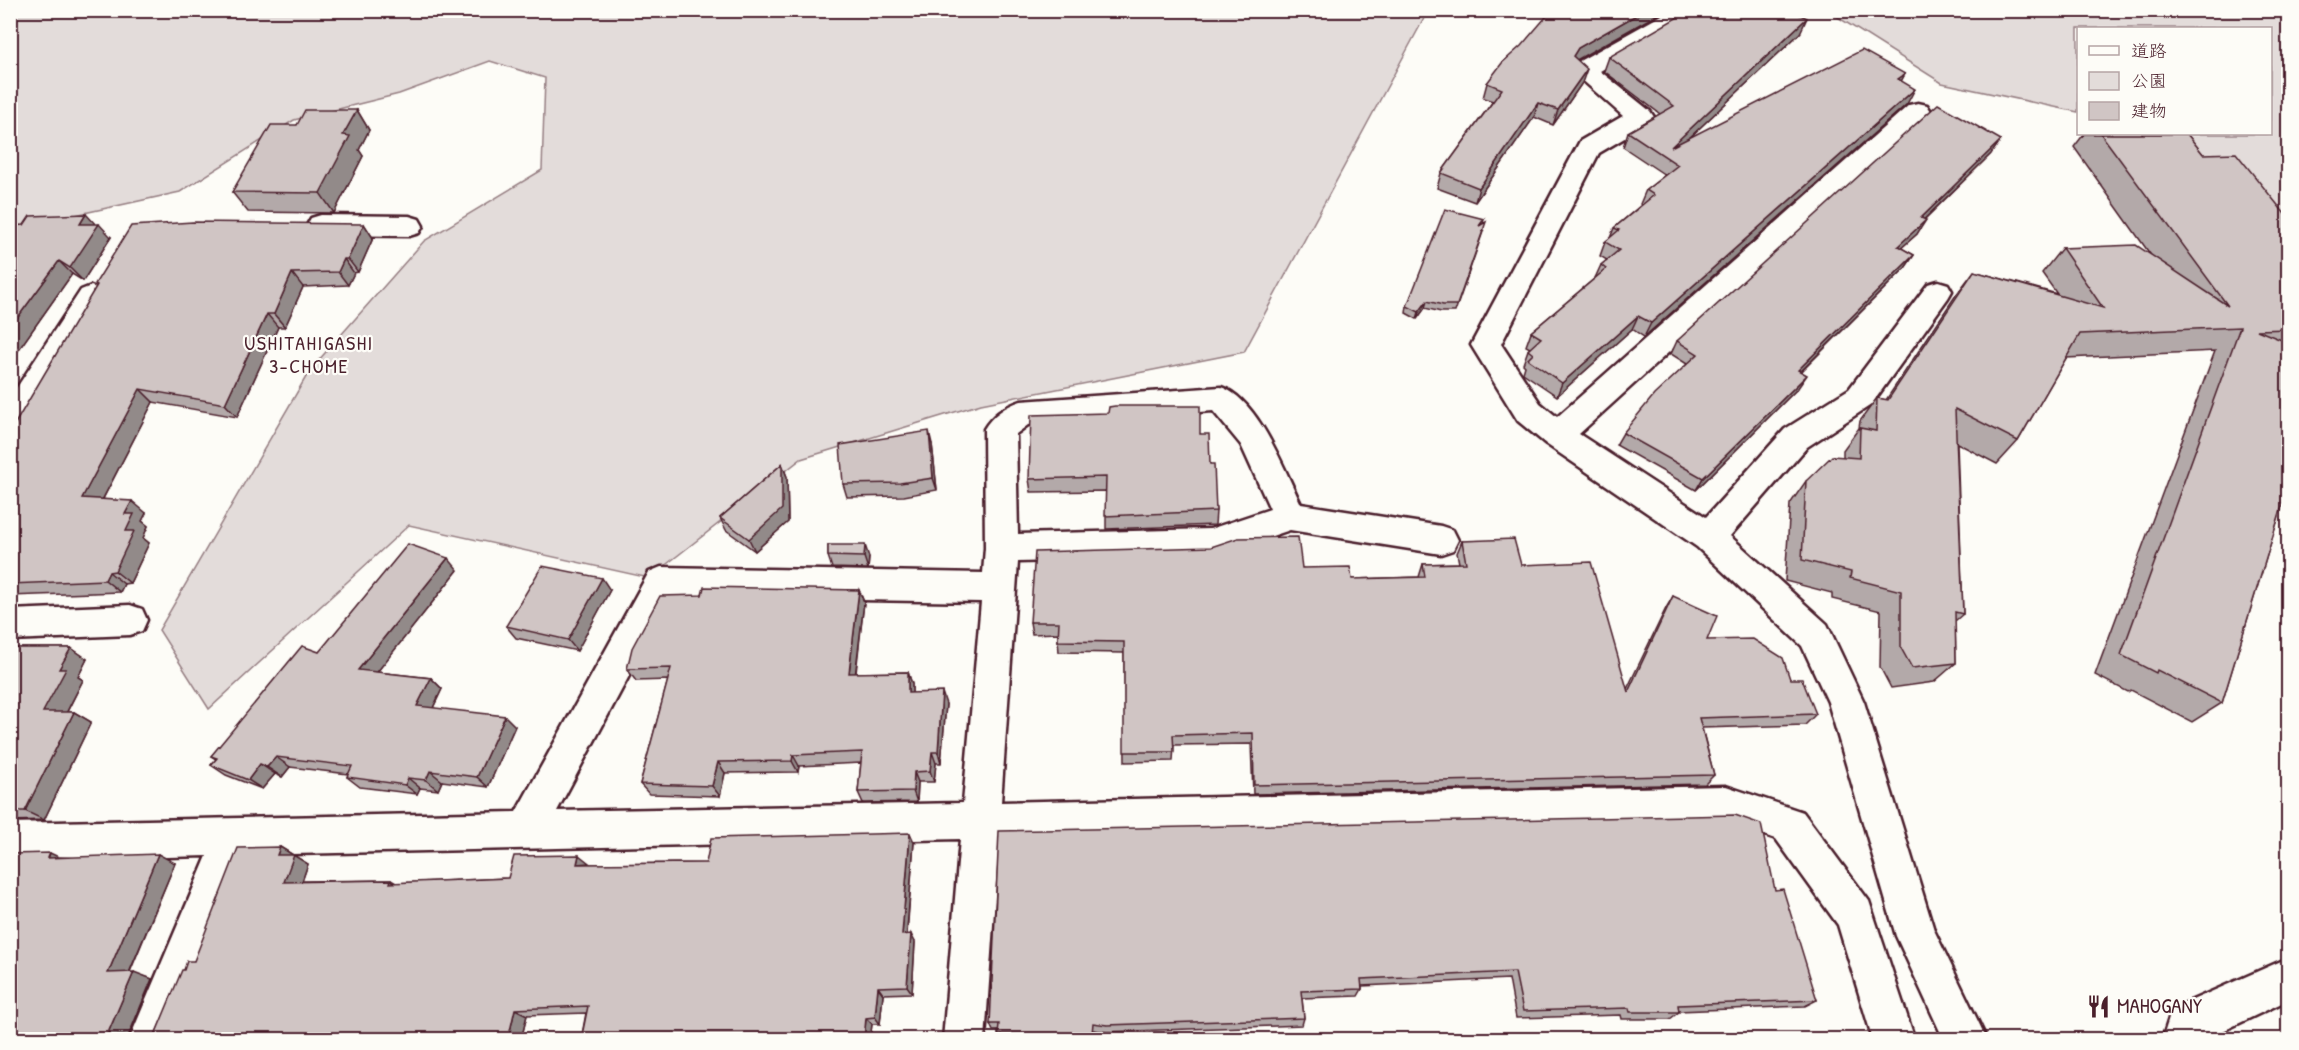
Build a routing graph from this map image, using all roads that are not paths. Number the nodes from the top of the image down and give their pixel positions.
1 (1689, 10) edge
2 (1918, 111) dead end
3 (295, 225) edge
4 (410, 226) dead end
5 (103, 278) edge
6 (1938, 291) dead end
7 (10, 425) edge
8 (1557, 435) junction
9 (1290, 516) junction
10 (1710, 537) junction
11 (1442, 540) dead end
12 (1002, 548) junction
13 (998, 588) junction
14 (130, 620) dead end
15 (10, 625) edge
16 (981, 820) junction
17 (527, 830) junction
18 (234, 837) junction
19 (10, 842) edge
20 (2289, 979) edge
21 (150, 1040) edge
22 (964, 1040) edge
23 (1894, 1040) edge
24 (1966, 1040) edge
25 (2183, 1040) edge

1 - 8 street
2 - 8 street
3 - 4 street
5 - 7 street
6 - 10 street
8 - 10 street
9 - 11 street
9 - 12 street
9 - 12 street
10 - 24 street
12 - 13 street
13 - 16 street
13 - 17 street
14 - 15 street
16 - 17 street
16 - 22 street
16 - 23 street
17 - 18 street
18 - 19 street
18 - 21 street
20 - 25 street

